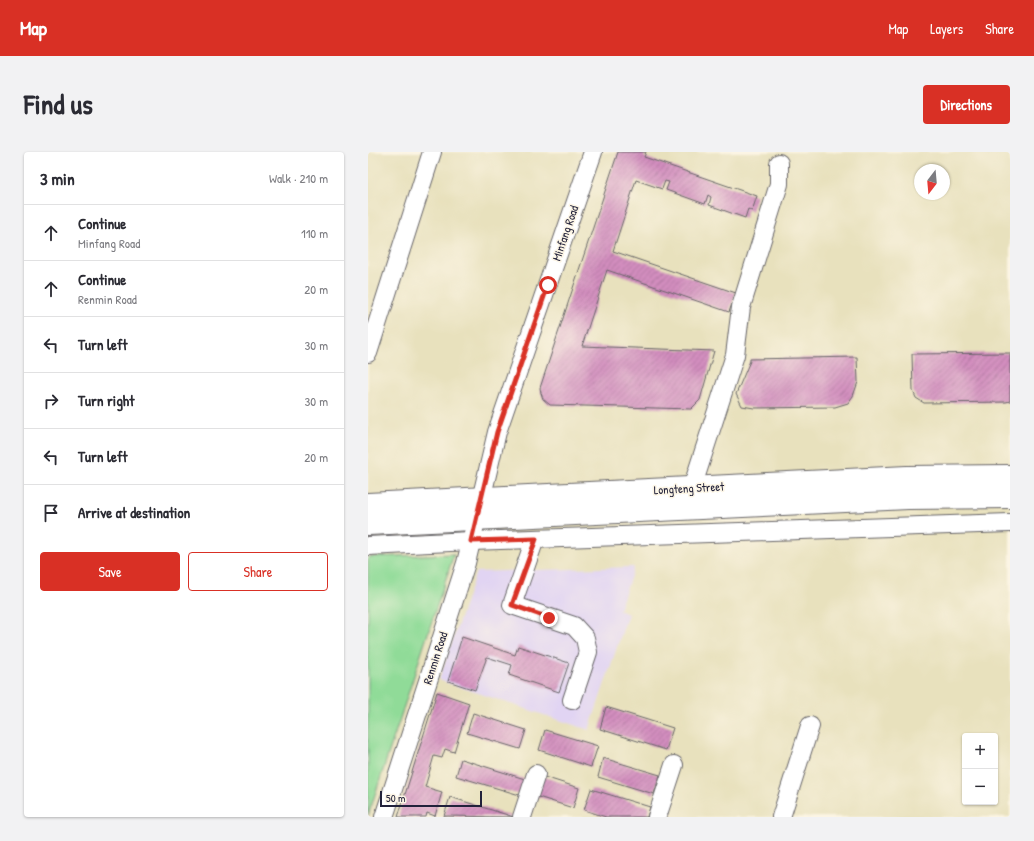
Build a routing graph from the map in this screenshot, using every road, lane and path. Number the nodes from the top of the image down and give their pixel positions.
1 (432, 152) edge
2 (593, 152) edge
3 (780, 163) dead end
4 (368, 353) edge
5 (1010, 476) edge
6 (692, 488) junction
7 (1010, 496) edge
8 (368, 504) edge
9 (479, 509) junction
10 (1010, 523) edge
11 (368, 524) edge
12 (536, 539) junction
13 (471, 541) junction
14 (368, 546) edge
15 (572, 700) dead end
16 (810, 726) dead end
17 (674, 765) dead end
18 (536, 774) dead end
19 (384, 817) edge
20 (522, 817) edge
21 (657, 817) edge
22 (781, 817) edge

1 - 4 street
2 - 9 street, Minfang Road
3 - 6 street
5 - 6 highway, Longteng Street
6 - 9 highway, Longteng Street
7 - 9 highway, Longteng Street
8 - 9 highway, Longteng Street
9 - 11 highway, Longteng Street
9 - 13 street, Renmin Road
10 - 12 street
12 - 13 street
12 - 15 street
13 - 14 street
13 - 19 street, Renmin Road
16 - 22 street
17 - 21 street
18 - 20 street

